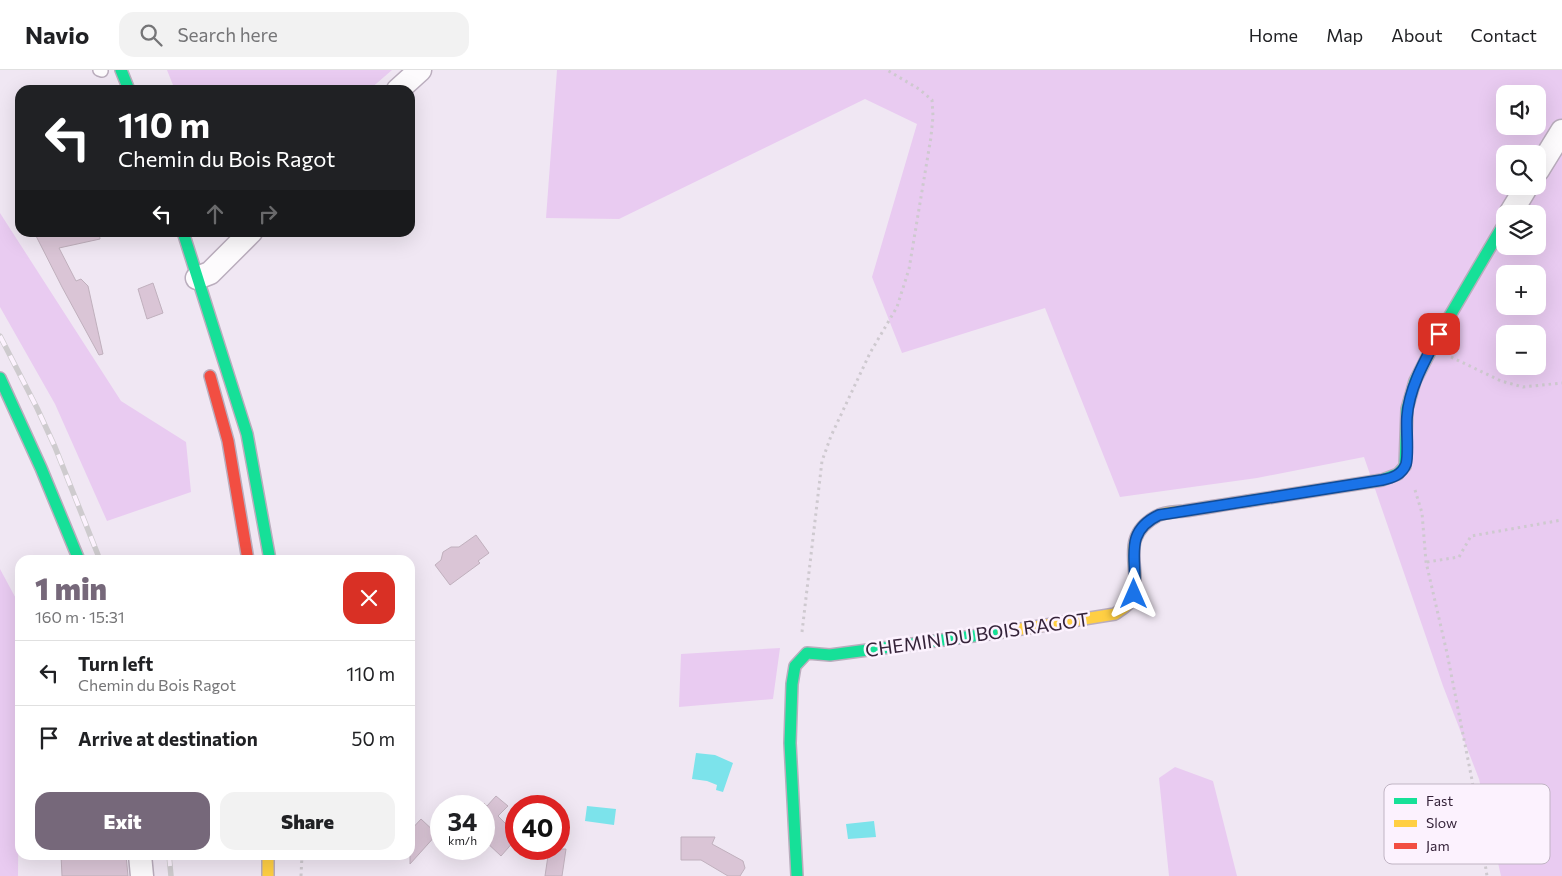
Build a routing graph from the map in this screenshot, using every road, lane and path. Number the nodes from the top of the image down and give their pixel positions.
1 (121, 70) edge
2 (420, 70) edge
3 (886, 70) edge
4 (127, 85) edge
5 (404, 85) edge
6 (1562, 132) edge
7 (1546, 157) edge
8 (185, 237) edge
9 (247, 237) edge
10 (1496, 237) edge
11 (198, 278) junction
12 (1431, 348) junction
13 (207, 366) dead end
14 (0, 378) edge
15 (1562, 383) edge
16 (1406, 463) junction
17 (1562, 520) edge
18 (77, 555) edge
19 (247, 555) edge
20 (269, 555) edge
21 (1426, 562) junction
22 (799, 660) junction
23 (1472, 784) edge
24 (140, 860) edge
25 (268, 860) edge
26 (302, 860) edge
27 (142, 876) edge
28 (268, 876) edge
29 (302, 876) edge
30 (797, 876) edge

1 - 4 street
2 - 5 street
3 - 22 path
6 - 7 street
8 - 11 street
9 - 11 street
10 - 12 street
11 - 20 street
12 - 15 path
12 - 16 street
13 - 19 street
14 - 18 street
16 - 21 path
16 - 22 street, CHEMIN DU BOIS RAGOT
17 - 21 path
21 - 23 path
22 - 30 street
24 - 27 street
25 - 28 street
26 - 29 path

